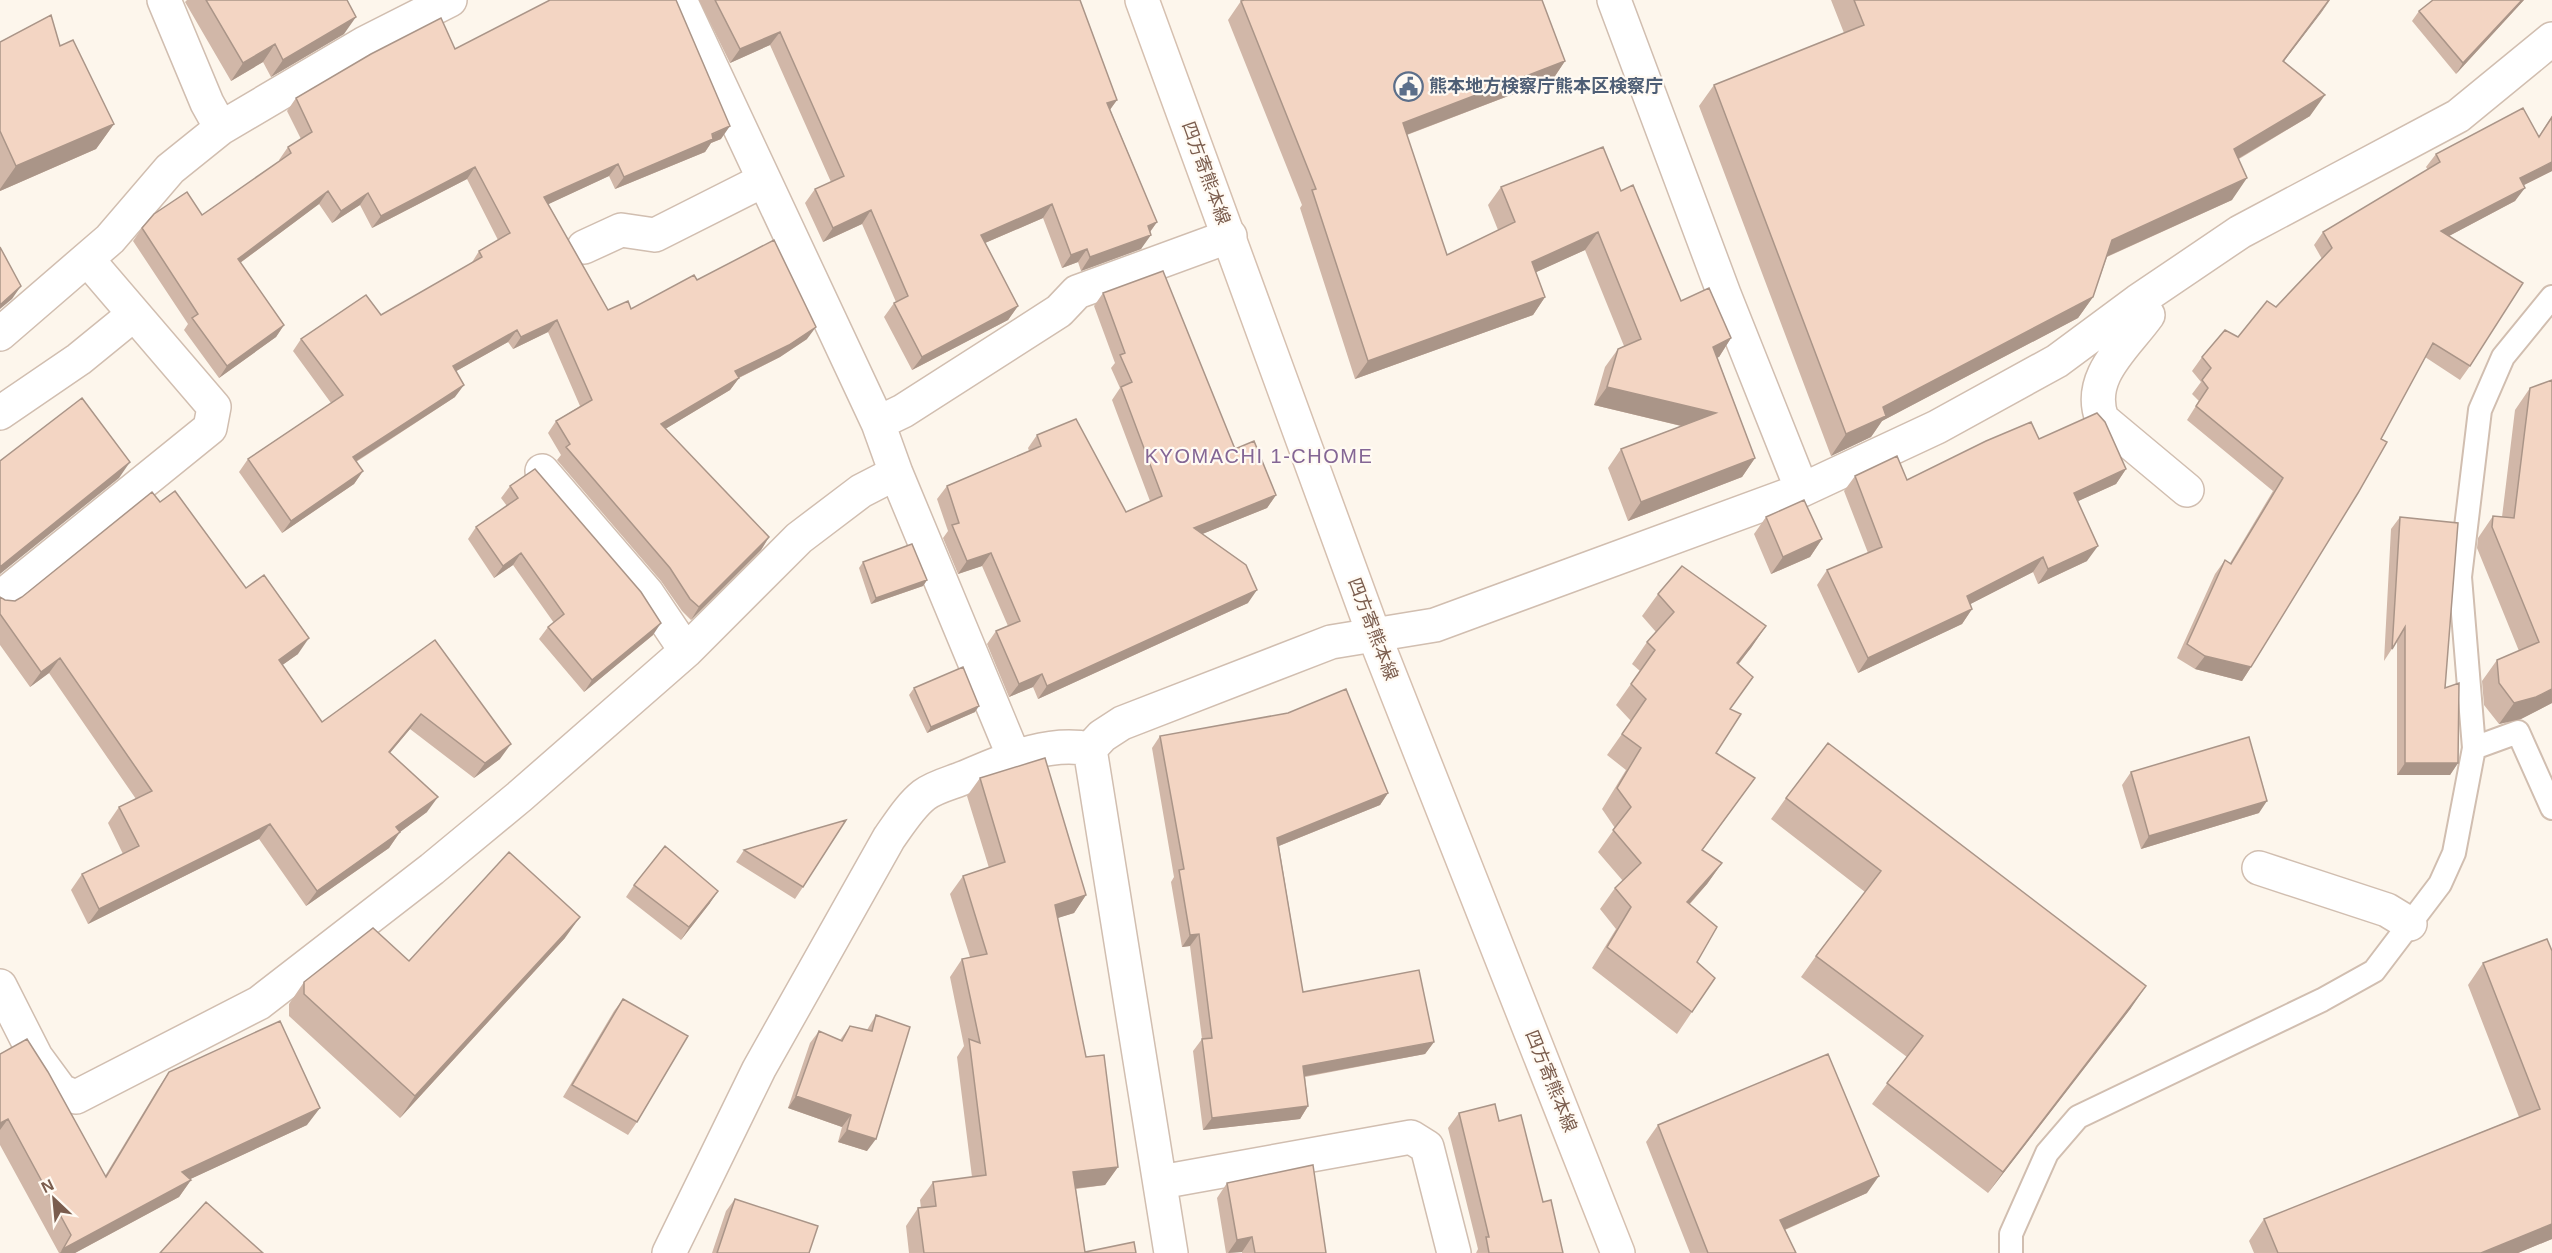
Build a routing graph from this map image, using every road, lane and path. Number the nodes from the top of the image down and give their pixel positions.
1 (164, 0) edge
2 (450, 0) edge
3 (680, 0) edge
4 (1143, 0) edge
5 (1614, 0) edge
6 (2552, 39) edge
7 (221, 128) junction
8 (764, 180) junction
9 (1230, 236) junction
10 (584, 247) dead end
11 (88, 260) junction
12 (2552, 297) edge
13 (2138, 301) junction
14 (133, 315) junction
15 (0, 334) edge
16 (0, 413) edge
17 (878, 423) junction
18 (542, 471) dead end
19 (896, 473) junction
20 (1802, 490) junction
21 (2187, 490) dead end
22 (0, 598) edge
23 (1374, 635) junction
24 (686, 651) junction
25 (2474, 748) junction
26 (1090, 749) junction
27 (1014, 757) junction
28 (2552, 808) edge
29 (2259, 868) dead end
30 (2410, 924) junction
31 (0, 986) edge
32 (1161, 1182) junction
33 (669, 1253) edge
34 (1171, 1253) edge
35 (1454, 1253) edge
36 (1618, 1253) edge
37 (2011, 1253) edge

1 - 7 street
2 - 7 street
3 - 8 street
4 - 9 street, 四方寄熊本線
5 - 20 street
6 - 13 street
7 - 11 street
8 - 10 street
8 - 17 street
9 - 17 street
9 - 23 street, 四方寄熊本線
11 - 14 street
11 - 15 street
12 - 25 lane
13 - 20 street
13 - 21 street
14 - 16 street
14 - 22 street
17 - 19 street
18 - 24 street
19 - 24 street
19 - 27 street
20 - 23 street
23 - 26 street
23 - 36 street, 四方寄熊本線
24 - 31 street
25 - 28 lane
25 - 30 lane
26 - 27 street
26 - 32 street
27 - 33 street
29 - 30 street
30 - 37 lane
32 - 34 street
32 - 35 street

